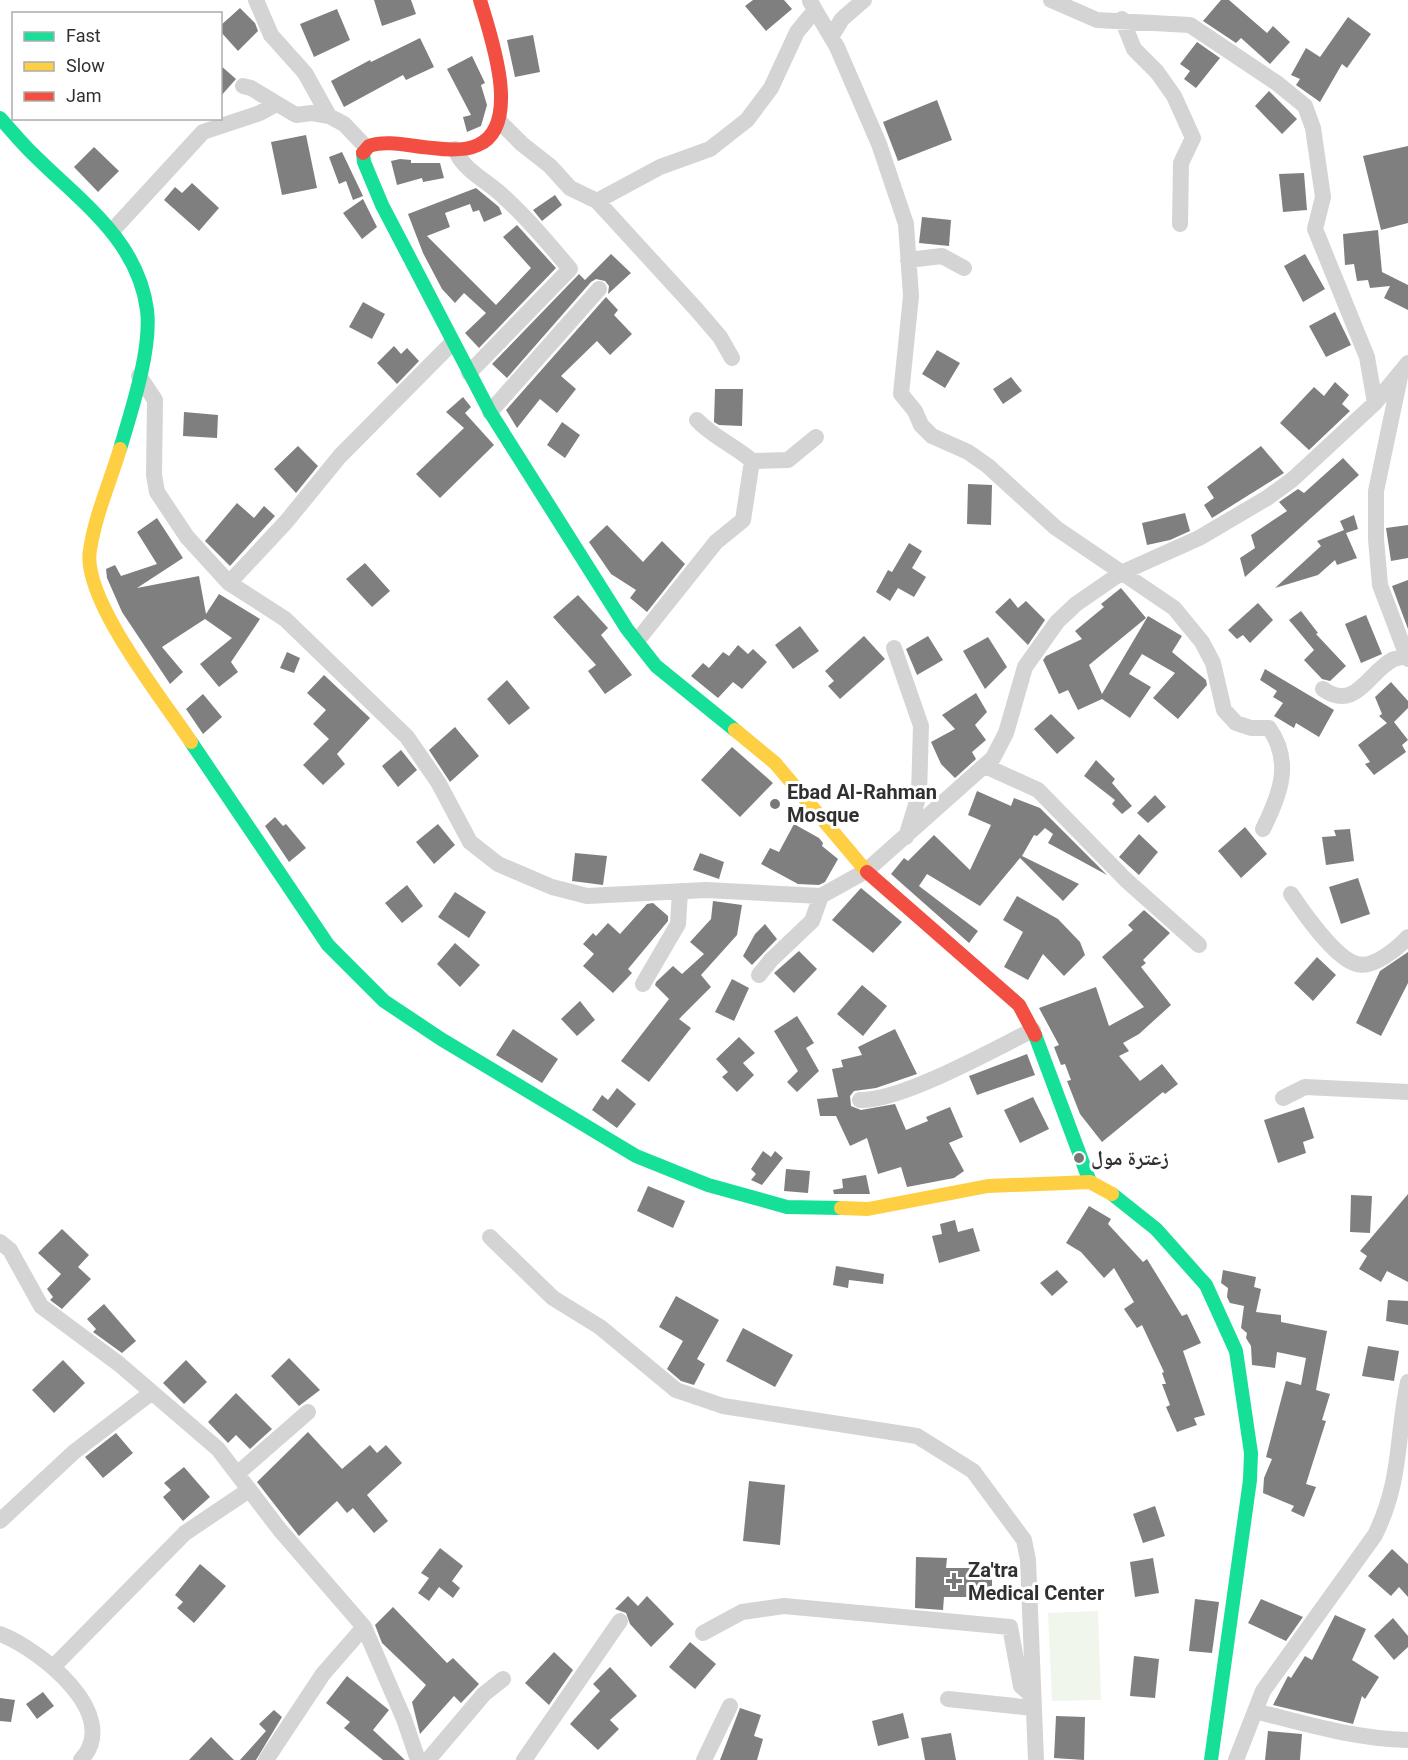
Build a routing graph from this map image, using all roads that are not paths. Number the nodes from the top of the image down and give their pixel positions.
1 (256, 0) edge
2 (480, 0) edge
3 (864, 0) edge
4 (1051, 0) edge
5 (813, 5) edge
6 (1122, 19) junction
7 (831, 37) junction
8 (243, 86) dead end
9 (276, 104) junction
10 (329, 116) junction
11 (0, 117) edge
12 (499, 121) junction
13 (366, 147) junction
14 (455, 149) junction
15 (597, 201) junction
16 (1180, 224) dead end
17 (112, 231) junction
18 (908, 260) junction
19 (964, 268) dead end
20 (599, 289) dead end
21 (452, 343) junction
22 (732, 358) dead end
23 (1404, 369) edge
24 (469, 373) junction
25 (139, 376) junction
26 (1375, 403) junction
27 (490, 412) junction
28 (697, 420) dead end
29 (816, 437) dead end
30 (752, 460) junction
31 (1121, 573) junction
32 (229, 583) junction
33 (637, 641) junction
34 (894, 648) dead end
35 (1407, 658) edge
36 (1323, 689) dead end
37 (985, 766) junction
38 (1263, 829) dead end
39 (906, 838) junction
40 (866, 871) junction
41 (680, 891) junction
42 (1291, 894) dead end
43 (821, 896) junction
44 (1408, 937) edge
45 (1199, 945) dead end
46 (759, 975) dead end
47 (643, 984) dead end
48 (1033, 1030) junction
49 (1408, 1092) edge
50 (1283, 1098) dead end
51 (860, 1100) dead end
52 (1090, 1182) junction
53 (490, 1237) dead end
54 (0, 1242) edge
55 (1408, 1382) edge
56 (151, 1393) junction
57 (308, 1412) dead end
58 (237, 1474) junction
59 (249, 1490) junction
60 (0, 1521) edge
61 (620, 1622) dead end
62 (364, 1627) junction
63 (703, 1633) dead end
64 (0, 1634) edge
65 (54, 1666) junction
66 (503, 1679) dead end
67 (948, 1699) dead end
68 (1032, 1702) junction
69 (730, 1706) dead end
70 (1256, 1711) junction
71 (1408, 1740) edge
72 (81, 1760) edge
73 (266, 1760) edge
74 (418, 1760) edge
75 (428, 1760) edge
76 (524, 1760) edge
77 (704, 1760) edge
78 (1036, 1760) edge
79 (1211, 1760) edge
80 (1236, 1760) edge

1 - 10 street
2 - 12 street
3 - 7 street
4 - 6 street
5 - 7 street
5 - 15 street
6 - 16 street
6 - 26 street
7 - 18 street
8 - 9 street
9 - 10 street
9 - 17 street
10 - 13 street
11 - 17 street
12 - 14 street
12 - 15 street
13 - 14 street
13 - 21 street
14 - 24 street
15 - 22 street
17 - 25 street
18 - 19 street
18 - 31 street
20 - 27 street
21 - 24 street
21 - 32 street
23 - 26 street
23 - 35 street
24 - 27 street
25 - 32 street
25 - 52 street
26 - 31 street
27 - 33 street
28 - 30 street
29 - 30 street
30 - 33 street
31 - 37 street
31 - 38 street
32 - 41 street
33 - 40 street
34 - 39 street
35 - 36 street
37 - 39 street
37 - 45 street
39 - 40 street
40 - 43 street
40 - 48 street
41 - 43 street
41 - 47 street
42 - 44 street
43 - 46 street
48 - 51 street
48 - 52 street
49 - 50 street
52 - 79 street
53 - 68 street
54 - 56 street
55 - 70 street
56 - 58 street
56 - 60 street
57 - 58 street
58 - 59 street
59 - 62 street
59 - 65 street
61 - 76 street
62 - 73 street
62 - 74 street
63 - 68 street
64 - 65 street
65 - 72 street
66 - 75 street
67 - 68 street
68 - 78 street
69 - 77 street
70 - 71 street
70 - 80 street

